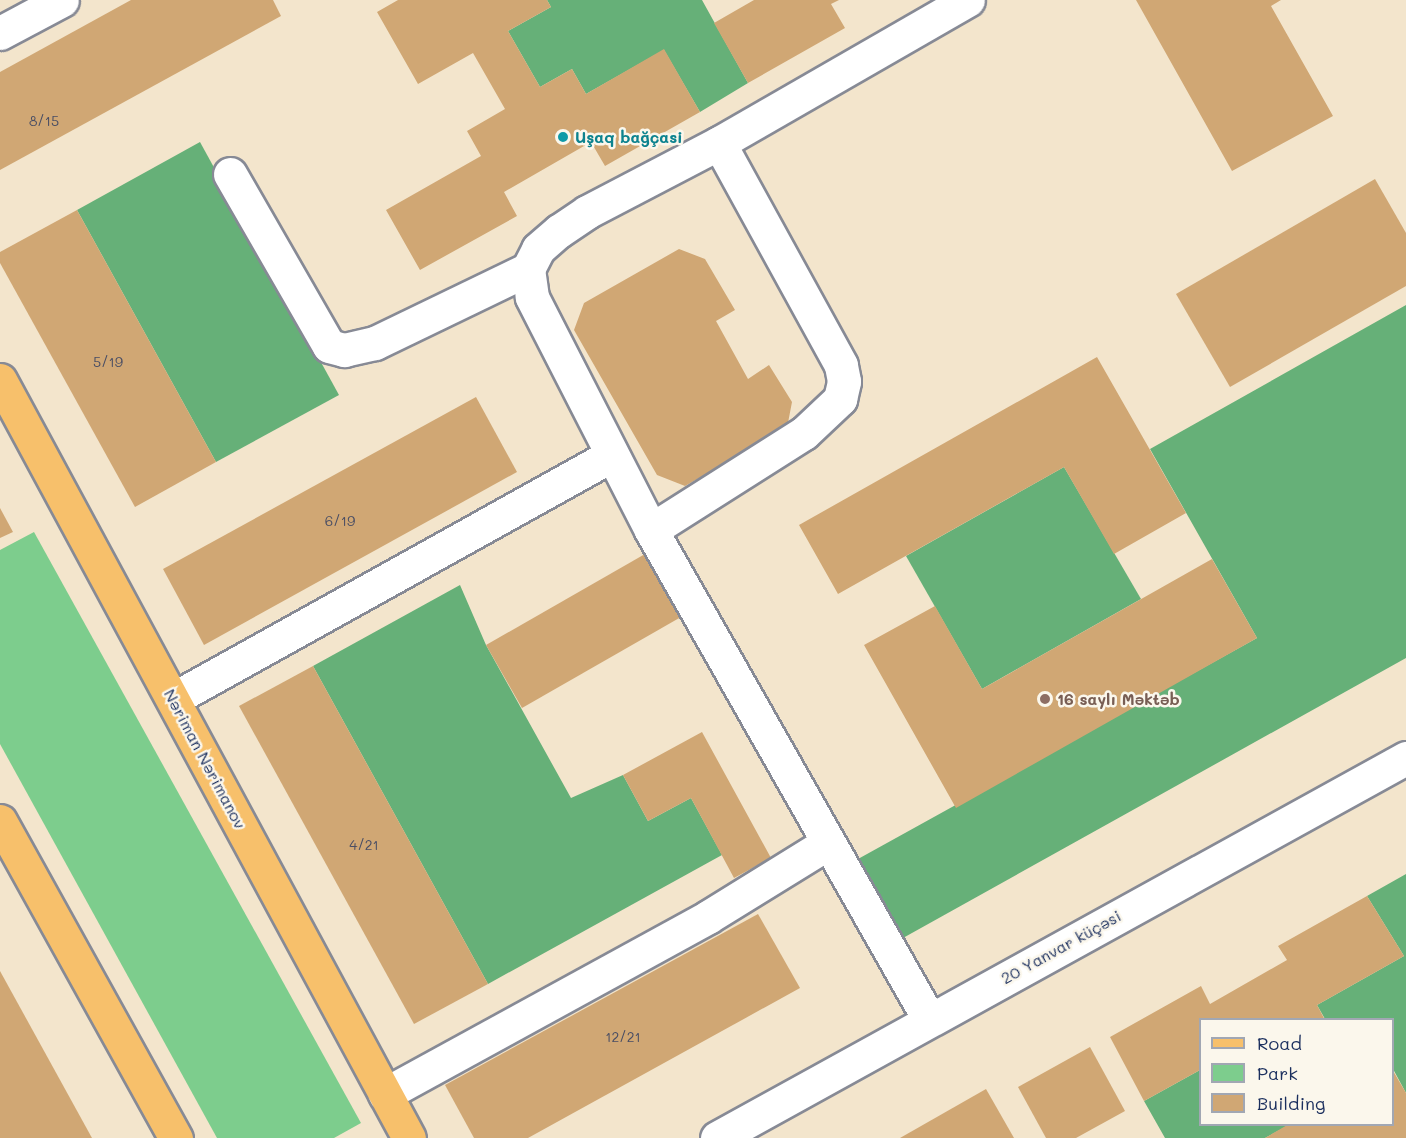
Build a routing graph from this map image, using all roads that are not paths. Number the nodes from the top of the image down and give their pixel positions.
1 (62, 0) edge
2 (968, 0) edge
3 (9, 18) edge
4 (718, 143) junction
5 (230, 174) dead end
6 (528, 269) junction
7 (0, 380) edge
8 (612, 454) junction
9 (651, 530) junction
10 (173, 699) junction
11 (1406, 758) edge
12 (0, 822) edge
13 (828, 843) junction
14 (929, 1020) junction
15 (385, 1094) junction
16 (176, 1138) edge
17 (409, 1138) edge
18 (717, 1138) edge

1 - 3 street
2 - 4 street
4 - 6 street
4 - 9 street
5 - 6 street
6 - 8 street
7 - 10 main road, Nəriman Nərimanov
8 - 9 street
8 - 10 street
9 - 13 street
10 - 15 main road, Nəriman Nərimanov
11 - 14 street, 20 Yanvar küçəsi
12 - 16 main road
13 - 14 street
13 - 15 street
14 - 18 street, 20 Yanvar küçəsi
15 - 17 main road, Nəriman Nərimanov

